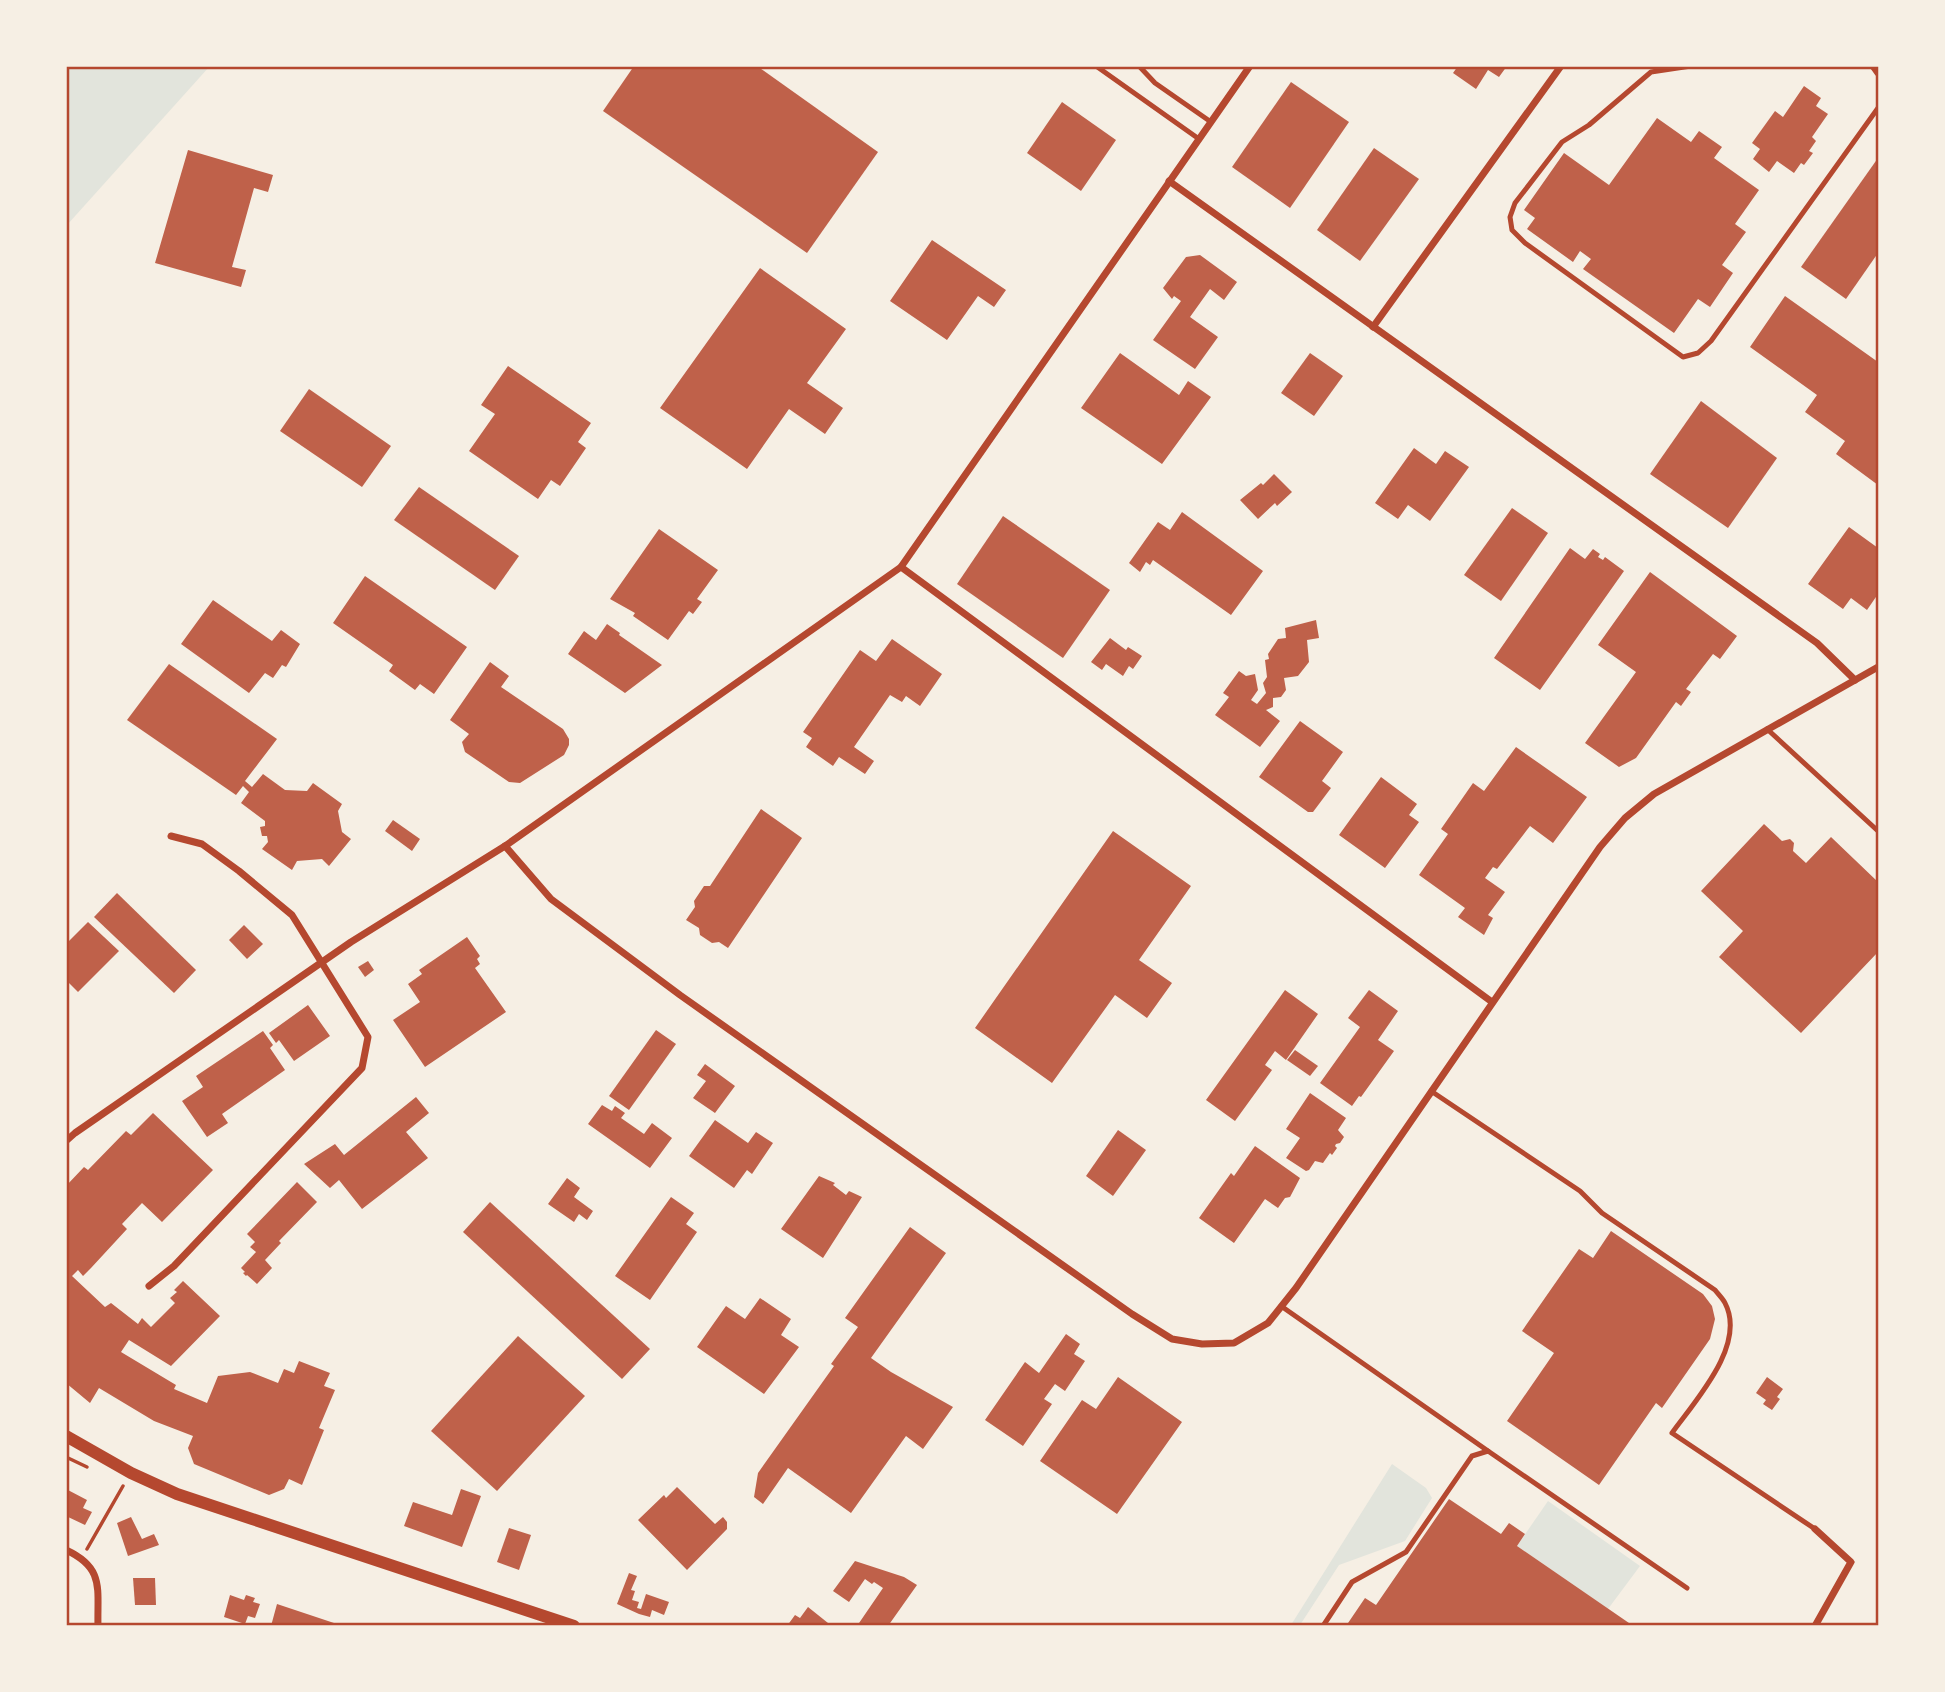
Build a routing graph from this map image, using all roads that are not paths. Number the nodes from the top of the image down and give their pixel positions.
1 (1096, 66) edge
2 (1139, 66) edge
3 (1561, 66) edge
4 (1690, 66) edge
5 (1872, 66) edge
6 (1249, 67) edge
7 (1878, 73) edge
8 (1878, 108) edge
9 (1211, 122) junction
10 (1199, 139) junction
11 (1170, 181) junction
12 (1373, 327) junction
13 (901, 567) junction
14 (1878, 667) edge
15 (1855, 680) junction
16 (1767, 729) junction
17 (1878, 831) edge
18 (171, 836) dead end
19 (505, 846) junction
20 (323, 963) junction
21 (1492, 1002) junction
22 (1431, 1091) junction
23 (66, 1141) edge
24 (149, 1286) dead end
25 (1282, 1306) junction
26 (66, 1436) edge
27 (1488, 1451) junction
28 (1815, 1529) joint
29 (66, 1550) edge
30 (1687, 1588) dead end
31 (97, 1626) edge
32 (574, 1626) edge
33 (1323, 1626) edge
34 (1815, 1626) edge

1 - 10 lane
2 - 9 lane
3 - 12 street
4 - 8 lane
5 - 7 street
6 - 9 street
9 - 10 street
10 - 11 street
11 - 12 street
11 - 13 street
12 - 15 street
13 - 19 street
13 - 21 street
14 - 15 street
15 - 16 street
16 - 17 lane
16 - 21 street
18 - 20 street
19 - 20 street
19 - 25 street
20 - 23 street
20 - 24 street
21 - 22 street
22 - 25 street
22 - 28 lane
25 - 27 lane
26 - 32 street
27 - 30 lane
27 - 33 lane
28 - 34 street
29 - 31 street

